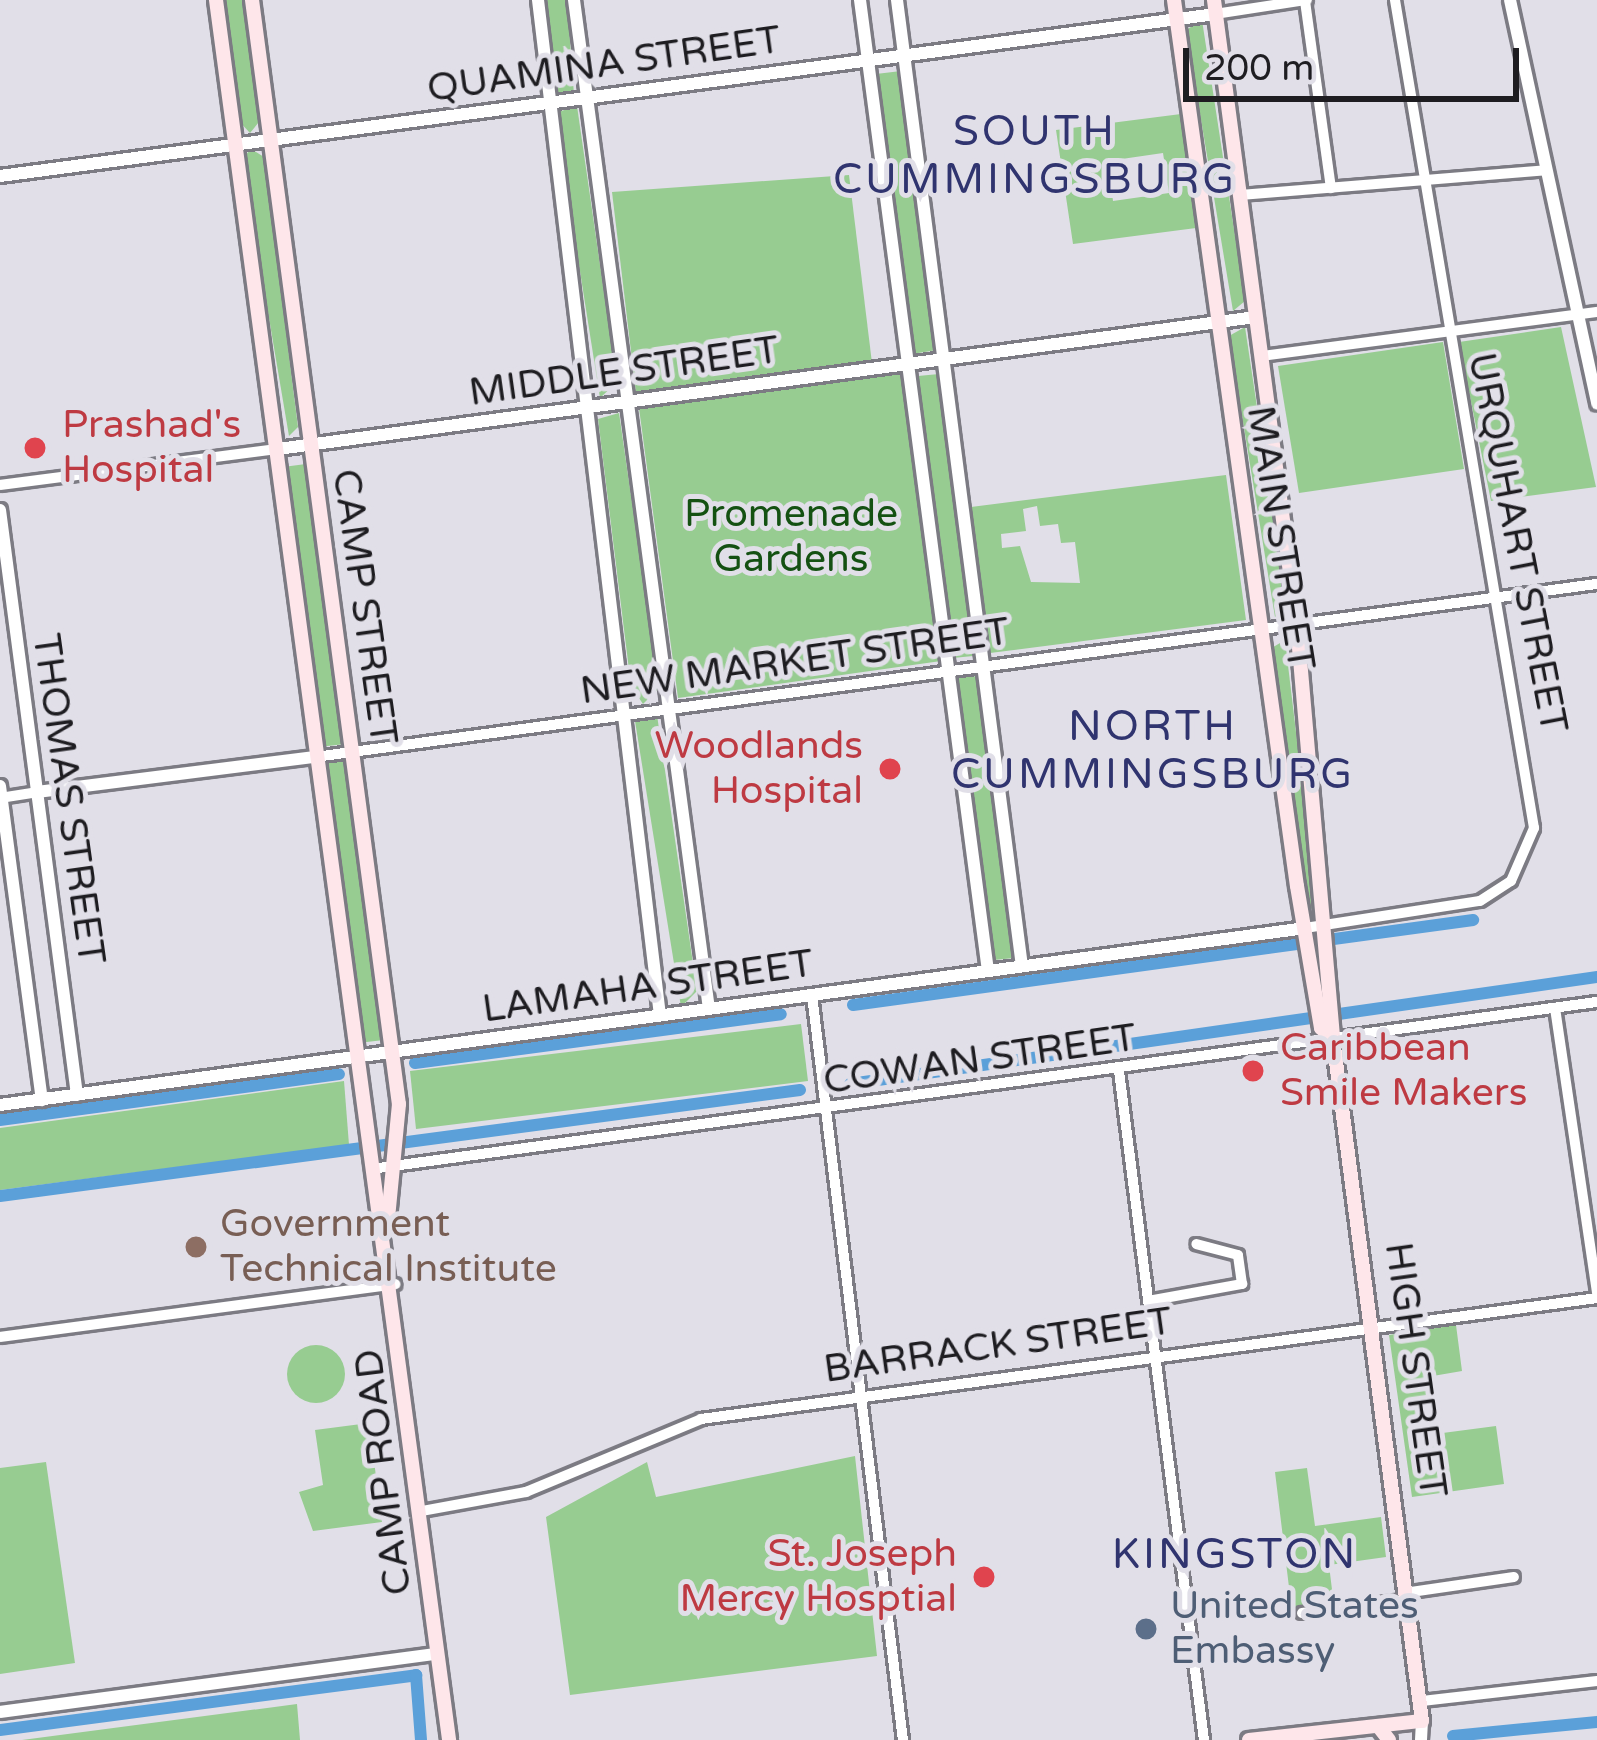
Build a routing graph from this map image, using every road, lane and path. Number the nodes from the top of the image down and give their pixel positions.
1 (217, 0) edge
2 (252, 0) edge
3 (538, 0) edge
4 (574, 0) edge
5 (860, 0) edge
6 (897, 0) edge
7 (1174, 0) edge
8 (1308, 0) edge
9 (1395, 0) edge
10 (1510, 0) edge
11 (1215, 7) edge
12 (1177, 19) junction
13 (904, 56) junction
14 (867, 60) junction
15 (589, 98) junction
16 (551, 103) junction
17 (270, 140) junction
18 (236, 144) junction
19 (1546, 170) junction
20 (0, 176) edge
21 (1423, 180) junction
22 (1331, 188) junction
23 (1239, 195) junction
24 (1597, 312) edge
25 (1578, 314) junction
26 (1256, 317) junction
27 (1214, 322) junction
28 (1446, 329) junction
29 (1262, 356) junction
30 (943, 360) junction
31 (909, 365) junction
32 (629, 402) junction
33 (1597, 404) edge
34 (588, 408) junction
35 (309, 444) junction
36 (278, 448) junction
37 (0, 485) edge
38 (0, 510) edge
39 (1597, 584) edge
40 (1500, 597) junction
41 (1297, 625) junction
42 (1261, 629) junction
43 (983, 667) junction
44 (949, 671) junction
45 (669, 709) junction
46 (630, 714) junction
47 (351, 752) junction
48 (315, 757) junction
49 (0, 786) edge
50 (37, 792) junction
51 (1, 798) edge
52 (1305, 928) junction
53 (1329, 932) junction
54 (1022, 966) junction
55 (988, 971) junction
56 (812, 995) junction
57 (1597, 1002) edge
58 (1555, 1008) junction
59 (709, 1009) junction
60 (660, 1016) junction
61 (1331, 1031) junction
62 (393, 1061) junction
63 (356, 1068) junction
64 (1119, 1071) junction
65 (77, 1095) junction
66 (42, 1100) junction
67 (0, 1105) edge
68 (826, 1111) junction
69 (396, 1162) junction
70 (370, 1166) junction
71 (388, 1223) junction
72 (1196, 1244) dead end
73 (395, 1284) junction
74 (1597, 1296) edge
75 (1148, 1301) junction
76 (1377, 1328) junction
77 (0, 1337) edge
78 (1155, 1354) junction
79 (861, 1394) junction
80 (422, 1511) junction
81 (1514, 1577) dead end
82 (1412, 1595) junction
83 (1302, 1613) dead end
84 (437, 1654) junction
85 (1597, 1681) edge
86 (0, 1712) edge
87 (1419, 1714) junction
88 (1378, 1726) junction
89 (449, 1740) edge
90 (903, 1740) edge
91 (1204, 1740) edge
92 (1249, 1740) edge
93 (1389, 1740) edge
94 (1408, 1740) edge
95 (1420, 1740) edge

1 - 18 main road, CAMP STREET
2 - 17 main road, CAMP STREET
3 - 16 street
4 - 15 street
5 - 14 street
6 - 13 street
7 - 12 main road, MAIN STREET
8 - 11 street
8 - 22 street
9 - 21 street, URQUHART STREET
10 - 19 street
11 - 12 street, QUAMINA STREET
11 - 23 main road, MAIN STREET
12 - 13 street, QUAMINA STREET
12 - 27 main road, MAIN STREET
13 - 14 street, QUAMINA STREET
13 - 30 street
14 - 15 street, QUAMINA STREET
14 - 31 street
15 - 16 street, QUAMINA STREET
15 - 32 street
16 - 17 street, QUAMINA STREET
16 - 34 street
17 - 18 street, QUAMINA STREET
17 - 35 main road, CAMP STREET
18 - 20 street, QUAMINA STREET
18 - 36 main road, CAMP STREET
19 - 21 street
19 - 25 street
21 - 22 street
21 - 28 street, URQUHART STREET
22 - 23 street
23 - 26 main road, MAIN STREET
24 - 25 street
25 - 28 street
25 - 33 street
26 - 27 street, MIDDLE STREET
26 - 29 main road, MAIN STREET
27 - 30 street, MIDDLE STREET
27 - 42 main road, MAIN STREET
28 - 29 street
28 - 40 street, URQUHART STREET
29 - 41 main road, MAIN STREET
30 - 31 street, MIDDLE STREET
30 - 43 street
31 - 32 street, MIDDLE STREET
31 - 44 street
32 - 34 street, MIDDLE STREET
32 - 45 street
34 - 35 street, MIDDLE STREET
34 - 46 street
35 - 36 street, MIDDLE STREET
35 - 47 main road, CAMP STREET
36 - 37 street, MIDDLE STREET
36 - 48 main road, CAMP STREET
38 - 50 street, THOMAS STREET
39 - 40 street, NEW MARKET STREET
40 - 41 street, NEW MARKET STREET
40 - 53 street, URQUHART STREET
41 - 42 street, NEW MARKET STREET
41 - 53 main road, MAIN STREET
42 - 43 street, NEW MARKET STREET
42 - 52 main road, MAIN STREET
43 - 44 street, NEW MARKET STREET
43 - 54 street
44 - 45 street, NEW MARKET STREET
44 - 55 street
45 - 46 street, NEW MARKET STREET
45 - 59 street
46 - 47 street, NEW MARKET STREET
46 - 60 street
47 - 48 street, NEW MARKET STREET
47 - 62 main road, CAMP STREET
48 - 50 street, NEW MARKET STREET
48 - 63 main road, CAMP STREET
49 - 51 street, THOMAS STREET
50 - 51 street, NEW MARKET STREET
50 - 65 street, THOMAS STREET
51 - 66 street, THOMAS STREET
52 - 53 street, URQUHART STREET
52 - 54 street, LAMAHA STREET
52 - 61 main road, MAIN STREET
53 - 61 main road, MAIN STREET
54 - 55 street, LAMAHA STREET
55 - 56 street, LAMAHA STREET
56 - 59 street, LAMAHA STREET
56 - 68 street
57 - 58 street, COWAN STREET
58 - 61 street, COWAN STREET
58 - 74 street
59 - 60 street, LAMAHA STREET
60 - 62 street, LAMAHA STREET
61 - 64 street, COWAN STREET
61 - 76 main road, HIGH STREET
62 - 63 street, LAMAHA STREET
62 - 69 main road, CAMP STREET
63 - 65 street, LAMAHA STREET
63 - 70 main road, CAMP ROAD
64 - 68 street, COWAN STREET
64 - 75 street
65 - 66 street, LAMAHA STREET
66 - 67 street, LAMAHA STREET
68 - 69 street, COWAN STREET
68 - 79 street
69 - 70 street, COWAN STREET
69 - 71 main road, CAMP STREET
70 - 71 main road, CAMP ROAD
71 - 73 main road, CAMP ROAD
72 - 75 street
73 - 77 street
73 - 80 main road, CAMP ROAD
74 - 76 street, BARRACK STREET
75 - 78 street
76 - 78 street, BARRACK STREET
76 - 82 main road, HIGH STREET
78 - 79 street, BARRACK STREET
78 - 91 street
79 - 80 street, BARRACK STREET
79 - 90 street
80 - 84 main road, CAMP ROAD
81 - 82 street
82 - 83 street
82 - 87 main road, HIGH STREET
84 - 86 street
84 - 89 main road, CAMP ROAD
85 - 87 street
87 - 88 main road
87 - 94 street, HIGH STREET
87 - 95 street, HIGH STREET
88 - 92 main road
88 - 93 main road

